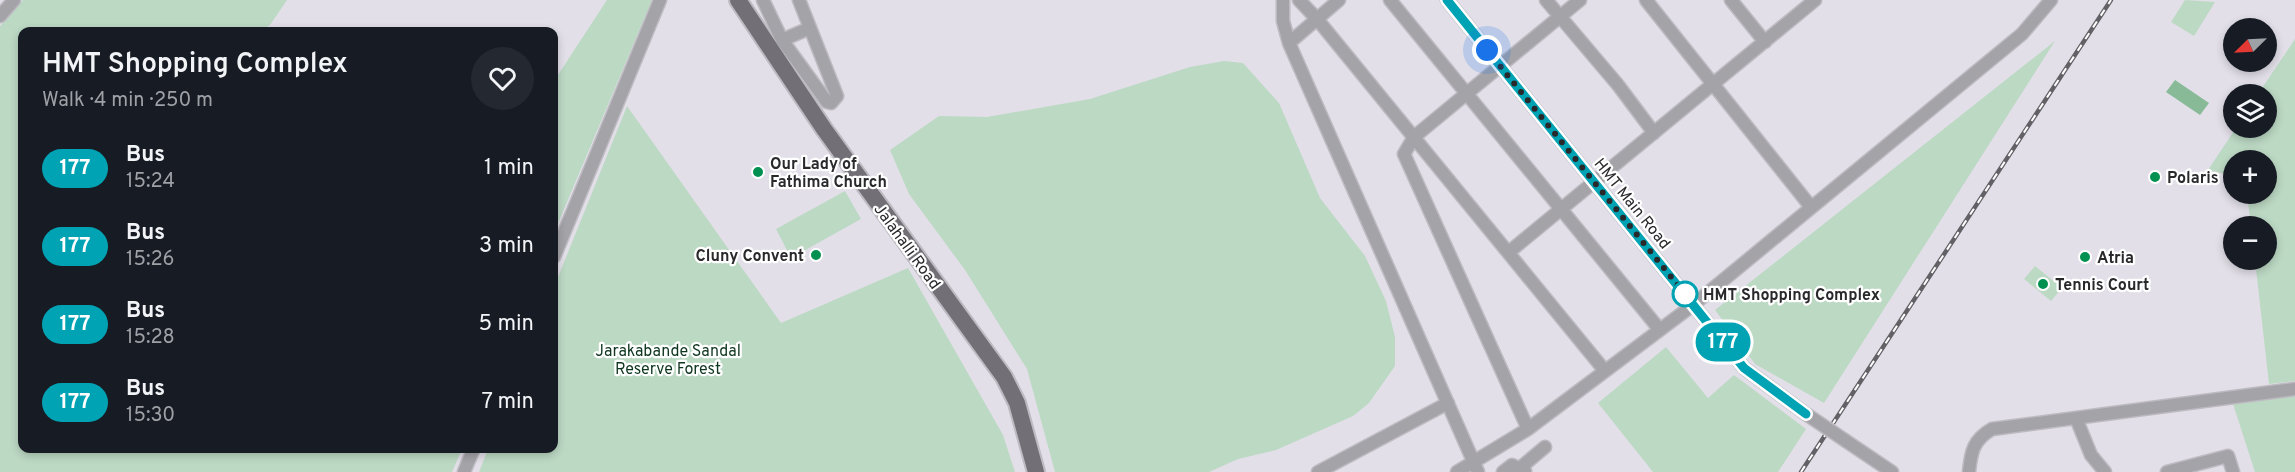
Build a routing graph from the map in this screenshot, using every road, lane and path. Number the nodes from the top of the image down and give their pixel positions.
1 (14, 0) edge
2 (660, 0) edge
3 (730, 0) edge
4 (738, 0) edge
5 (763, 0) edge
6 (799, 0) edge
7 (1283, 0) edge
8 (1299, 0) edge
9 (1339, 0) edge
10 (1390, 0) edge
11 (1447, 0) edge
12 (1546, 0) edge
13 (1580, 0) edge
14 (1646, 0) edge
15 (1731, 0) edge
16 (2052, 0) edge
17 (1810, 2) edge
18 (0, 16) edge
19 (1560, 17) junction
20 (1317, 18) junction
21 (810, 28) junction
22 (782, 40) junction
23 (1765, 42) junction
24 (1289, 43) junction
25 (1501, 66) junction
26 (1714, 84) junction
27 (1467, 94) junction
28 (1654, 133) junction
29 (1414, 137) junction
30 (1595, 182) junction
31 (1811, 207) junction
32 (1561, 209) junction
33 (558, 247) edge
34 (1509, 252) junction
35 (1693, 305) junction
36 (1660, 330) junction
37 (965, 332) junction
38 (1605, 370) junction
39 (2295, 389) edge
40 (1448, 403) junction
41 (2076, 418) junction
42 (1528, 429) junction
43 (1545, 447) dead end
44 (472, 453) edge
45 (1476, 468) edge
46 (1524, 470) edge
47 (464, 472) edge
48 (1027, 472) edge
49 (1036, 472) edge
50 (1318, 472) edge
51 (1457, 472) edge
52 (1503, 472) edge
53 (1892, 472) edge
54 (1969, 472) edge
55 (2105, 472) edge
56 (2167, 472) edge
57 (2233, 472) edge

1 - 18 street
2 - 33 street
3 - 37 main road
4 - 37 main road, Jalahalli Road
5 - 22 street
6 - 21 street
7 - 24 street
8 - 20 street
9 - 20 street
10 - 27 street
11 - 25 street, HMT Main Road
12 - 19 street
13 - 19 street
14 - 26 street
15 - 23 street
16 - 31 street
17 - 23 street
19 - 25 street
19 - 28 street
20 - 24 street
20 - 29 street
21 - 22 street
21 - 22 street
23 - 26 street
24 - 40 street
25 - 27 street
25 - 30 street, HMT Main Road
26 - 28 street
26 - 31 street
27 - 29 street
27 - 32 street
28 - 30 street
29 - 34 street
29 - 42 street
30 - 32 street
30 - 35 street, HMT Main Road
31 - 35 street
32 - 34 street
32 - 36 street
34 - 38 street
35 - 36 street
35 - 53 street, HMT Main Road, bridge
36 - 38 street
37 - 48 main road
37 - 49 main road, Jalahalli Road
38 - 42 street
39 - 41 street
40 - 45 street
40 - 50 street
41 - 54 street
41 - 55 street
42 - 45 street
43 - 46 street
44 - 47 street
45 - 51 street
46 - 52 street
56 - 57 street

